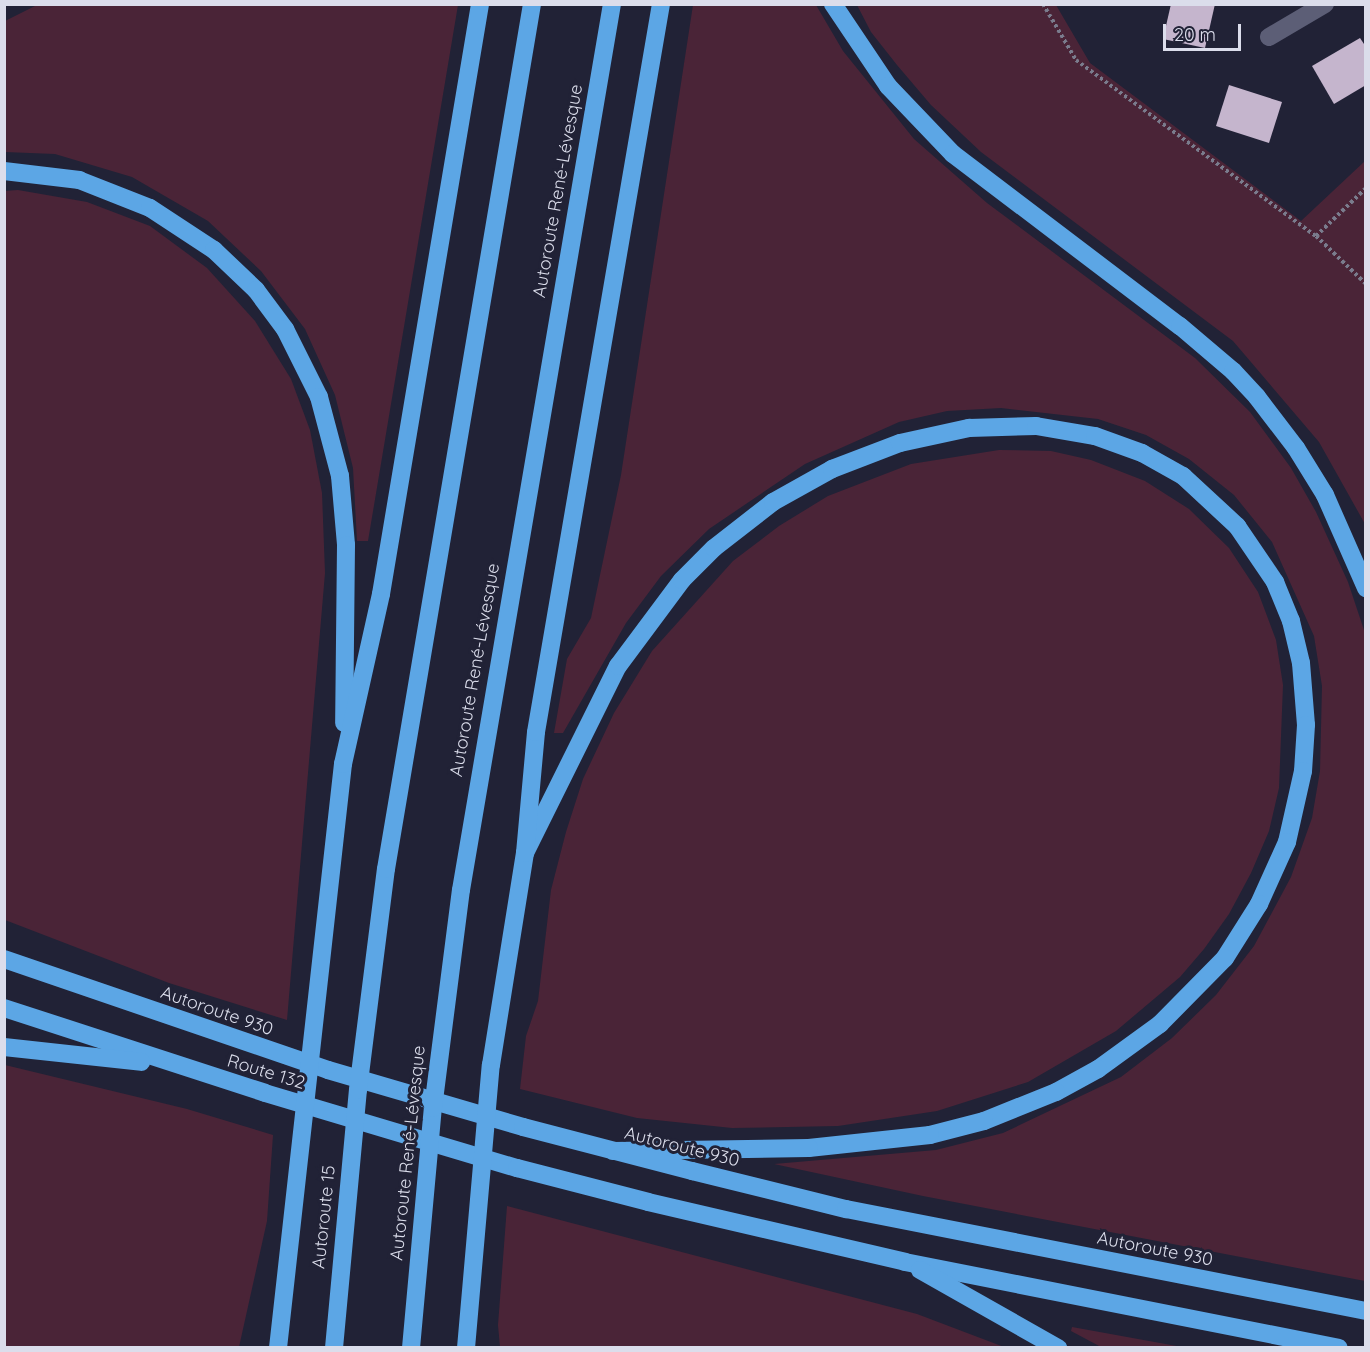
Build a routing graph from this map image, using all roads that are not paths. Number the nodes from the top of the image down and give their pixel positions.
1 (480, 4) edge
2 (532, 4) edge
3 (612, 4) edge
4 (662, 4) edge
5 (833, 4) edge
6 (1325, 4) edge
7 (1269, 36) dead end
8 (4, 171) edge
9 (1365, 588) edge
10 (343, 764) junction
11 (525, 853) junction
12 (4, 959) edge
13 (4, 1008) edge
14 (4, 1047) edge
15 (175, 1066) junction
16 (613, 1151) junction
17 (905, 1262) junction
18 (1365, 1311) edge
19 (279, 1319) junction
20 (270, 1347) edge
21 (279, 1347) edge
22 (334, 1347) edge
23 (411, 1347) edge
24 (466, 1347) edge
25 (1058, 1347) edge
26 (1339, 1347) edge

1 - 10 highway
2 - 22 highway, Autoroute 15
3 - 23 highway, Autoroute René-Lévesque
4 - 11 highway
5 - 9 highway
6 - 7 street
8 - 10 highway
10 - 19 highway
11 - 16 highway
11 - 24 highway
12 - 16 highway, Autoroute 930
13 - 15 highway, Route 132
14 - 15 highway
15 - 17 highway, Route 132
16 - 18 highway, Autoroute 930
17 - 25 highway
17 - 26 highway
19 - 20 highway
19 - 21 highway

